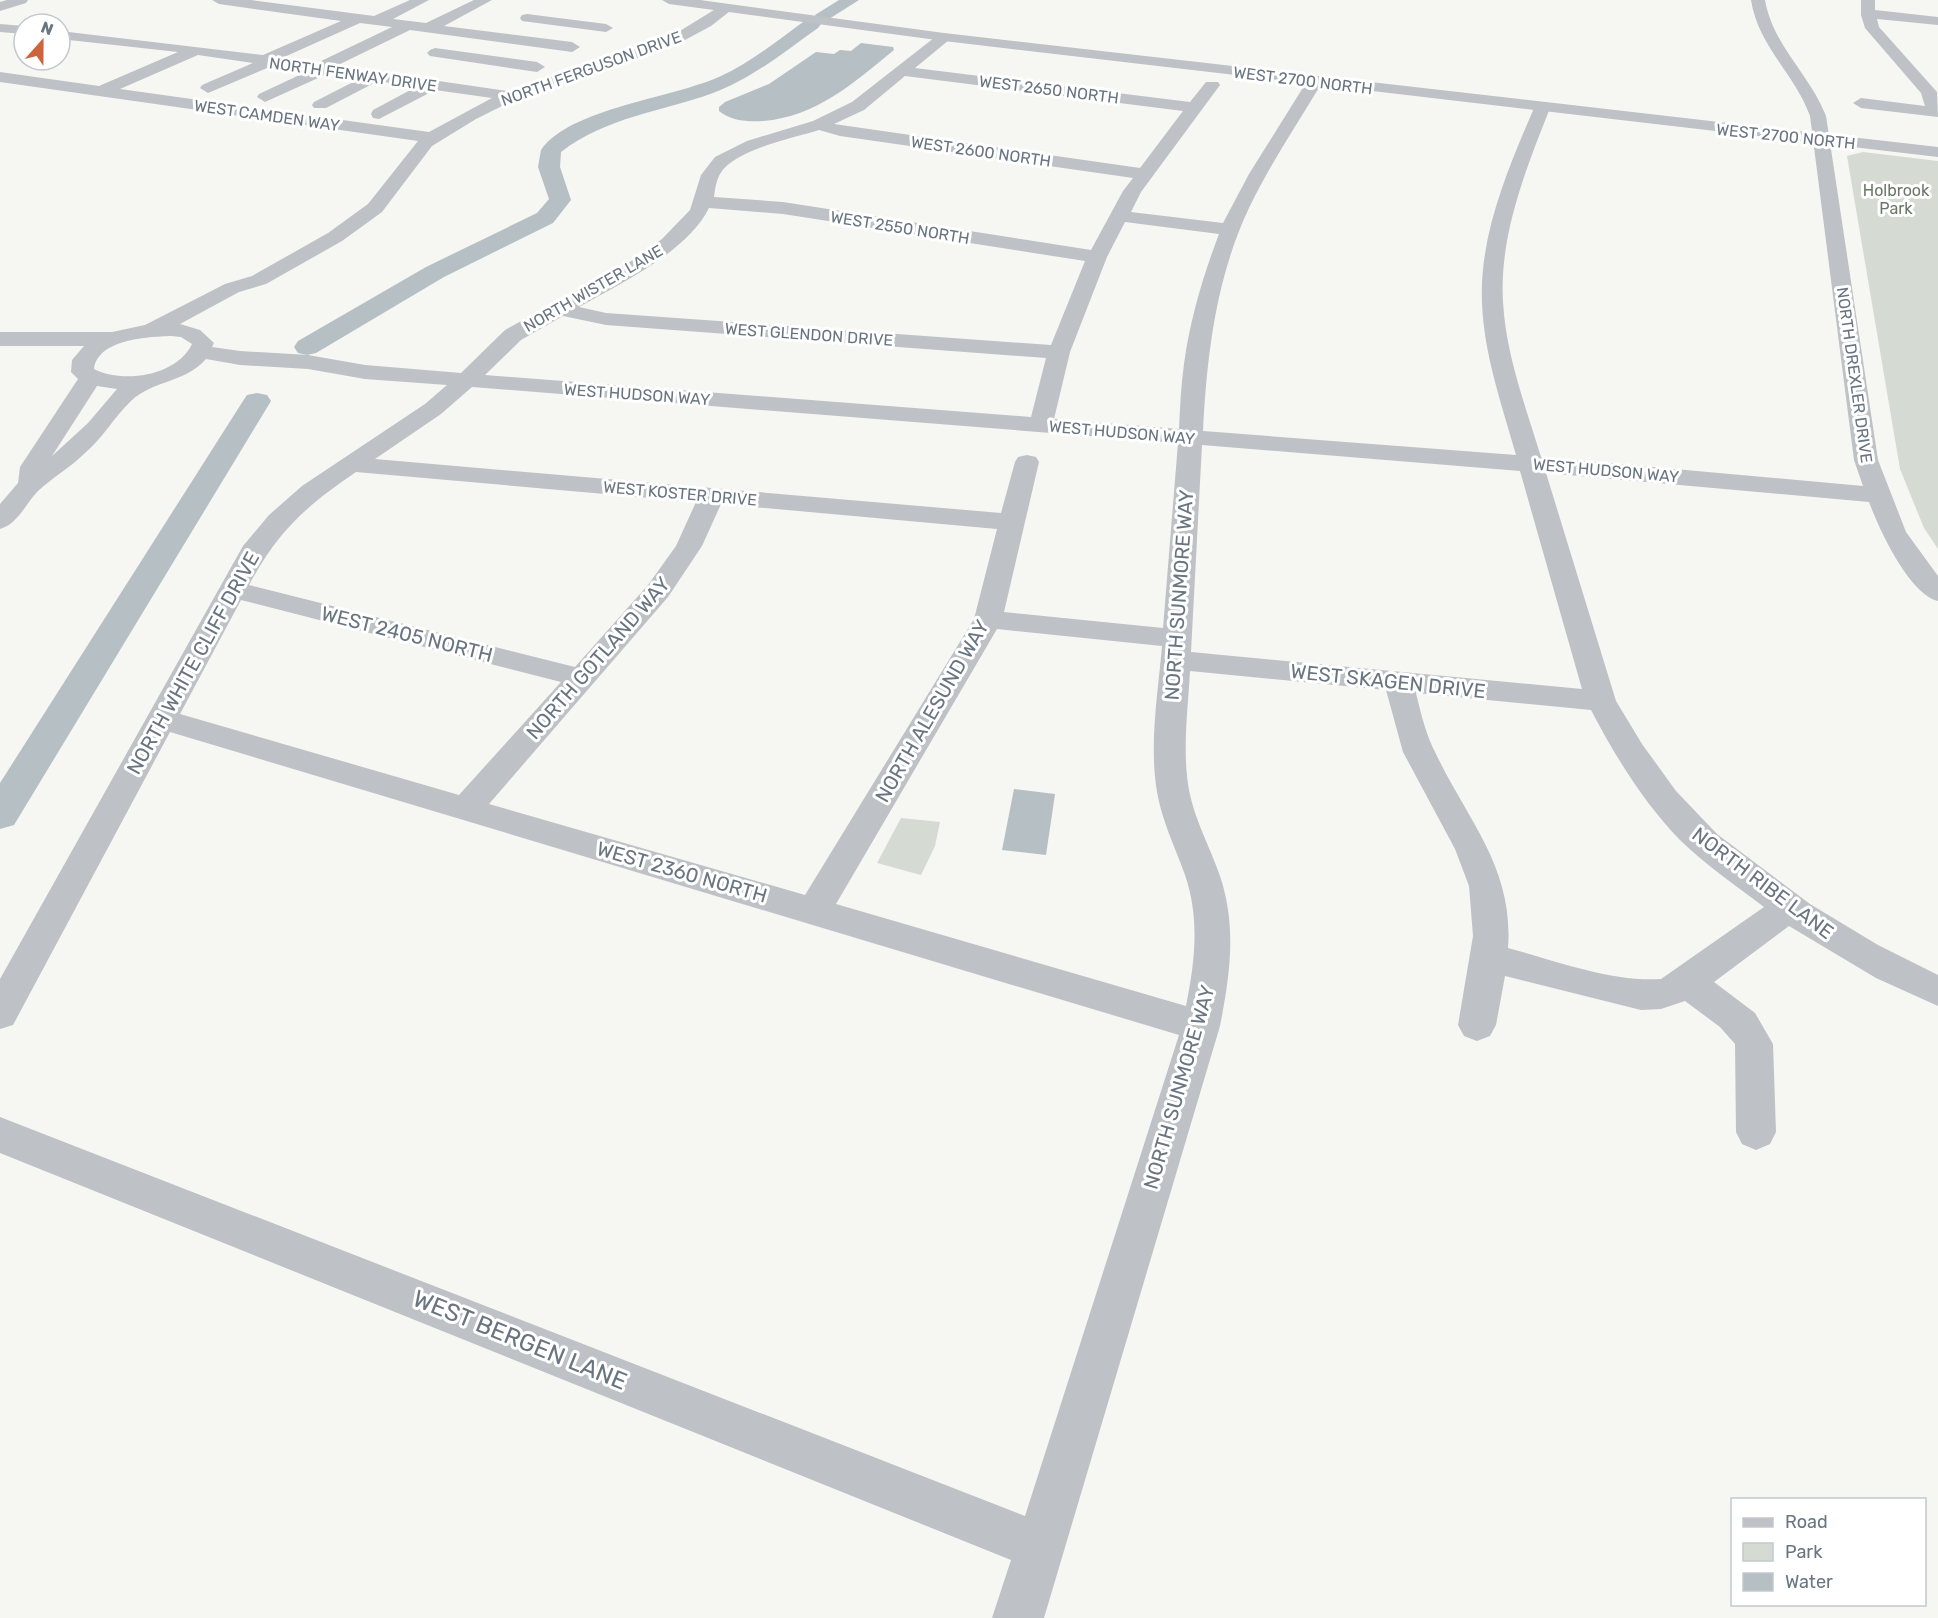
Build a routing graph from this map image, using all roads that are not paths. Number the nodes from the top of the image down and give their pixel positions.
1 (21, 0) edge
2 (219, 0) edge
3 (280, 0) edge
4 (422, 0) edge
5 (485, 0) edge
6 (669, 0) edge
7 (1758, 0) edge
8 (266, 6) junction
9 (549, 6) dead end
10 (0, 7) edge
11 (1868, 7) edge
12 (727, 8) junction
13 (354, 11) junction
14 (527, 18) junction
15 (376, 21) junction
16 (1938, 21) edge
17 (408, 26) junction
18 (428, 28) junction
19 (606, 28) dead end
20 (473, 34) junction
21 (72, 36) edge
22 (491, 36) junction
23 (944, 36) junction
24 (572, 47) dead end
25 (197, 50) junction
26 (1901, 61) junction
27 (266, 62) junction
28 (1920, 62) dead end
29 (537, 67) dead end
30 (405, 68) dead end
31 (320, 69) junction
32 (903, 71) junction
33 (0, 77) edge
34 (380, 78) junction
35 (1316, 81) junction
36 (432, 85) junction
37 (1212, 86) dead end
38 (208, 88) dead end
39 (102, 90) junction
40 (509, 96) junction
41 (265, 97) dead end
42 (1861, 103) dead end
43 (320, 105) dead end
44 (1195, 108) junction
45 (1542, 108) junction
46 (1937, 112) edge
47 (379, 114) dead end
48 (819, 125) junction
49 (432, 138) junction
50 (1822, 139) junction
51 (1938, 152) edge
52 (1144, 174) junction
53 (703, 202) junction
54 (1119, 216) junction
55 (1230, 230) junction
56 (1097, 257) junction
57 (259, 280) junction
58 (560, 309) junction
59 (152, 330) junction
60 (0, 339) edge
61 (114, 339) junction
62 (200, 344) junction
63 (0, 346) edge
64 (1059, 352) junction
65 (86, 371) junction
66 (173, 372) junction
67 (365, 372) junction
68 (143, 381) junction
69 (466, 381) junction
70 (1041, 425) junction
71 (1189, 437) junction
72 (1027, 462) dead end
73 (349, 464) junction
74 (1532, 464) junction
75 (30, 486) junction
76 (1878, 495) junction
77 (712, 496) junction
78 (0, 521) edge
79 (1012, 522) junction
80 (233, 589) junction
81 (1938, 593) edge
82 (988, 619) junction
83 (1176, 649) junction
84 (582, 678) junction
85 (1399, 682) junction
86 (1601, 701) junction
87 (162, 719) junction
88 (466, 809) junction
89 (1788, 908) junction
90 (814, 912) junction
91 (1488, 957) junction
92 (1686, 982) junction
93 (1938, 991) edge
94 (0, 1014) edge
95 (1477, 1025) dead end
96 (1201, 1026) junction
97 (1756, 1132) dead end
98 (0, 1135) edge
99 (1040, 1547) junction
100 (1018, 1618) edge

1 - 10 street
2 - 8 street
3 - 8 street
4 - 15 street
5 - 18 street
6 - 12 street, WEST 2700 NORTH
7 - 50 street, NORTH DREXLER DRIVE
8 - 13 street
9 - 14 street
11 - 16 street
11 - 26 street
12 - 23 street, WEST 2700 NORTH
12 - 40 street, NORTH FERGUSON DRIVE
13 - 15 street
13 - 27 street
14 - 19 street
14 - 22 street
15 - 17 street
17 - 18 street
17 - 31 street
18 - 20 street
20 - 22 street
20 - 29 street
21 - 25 street, NORTH FENWAY DRIVE
22 - 24 street
23 - 32 street, NORTH WISTER LANE
23 - 35 street, WEST 2700 NORTH
25 - 27 street, NORTH FENWAY DRIVE
25 - 39 street
26 - 28 street
26 - 46 street
27 - 31 street, NORTH FENWAY DRIVE
27 - 38 street
30 - 34 street
31 - 34 street, NORTH FENWAY DRIVE
31 - 41 street
32 - 44 street, WEST 2650 NORTH
32 - 48 street, NORTH WISTER LANE
33 - 39 street, WEST CAMDEN WAY
34 - 36 street, NORTH FENWAY DRIVE
34 - 43 street
35 - 45 street, WEST 2700 NORTH
35 - 55 street, NORTH SUNMORE WAY
36 - 40 street, NORTH FENWAY DRIVE
36 - 47 street
37 - 44 street
39 - 49 street, WEST CAMDEN WAY
40 - 49 street, NORTH FERGUSON DRIVE
42 - 46 street
44 - 52 street
45 - 50 street, WEST 2700 NORTH
45 - 74 street, NORTH RIBE LANE
48 - 52 street, WEST 2600 NORTH
48 - 53 street, NORTH WISTER LANE
49 - 57 street, NORTH FERGUSON DRIVE
50 - 51 street, WEST 2700 NORTH
50 - 76 street, NORTH DREXLER DRIVE
52 - 54 street
53 - 56 street, WEST 2550 NORTH
53 - 58 street, NORTH WISTER LANE
54 - 55 street
54 - 56 street
55 - 71 street, NORTH SUNMORE WAY
56 - 64 street
57 - 59 street, NORTH FERGUSON DRIVE
57 - 62 street, NORTH FERGUSON DRIVE
58 - 64 street, WEST GLENDON DRIVE
58 - 69 street, NORTH WISTER LANE
59 - 61 street
59 - 62 street, WEST HUDSON WAY
60 - 61 street
61 - 65 street
62 - 66 street, NORTH FERGUSON DRIVE
62 - 67 street, WEST HUDSON WAY
63 - 65 street
64 - 70 street
65 - 68 street
65 - 75 street
66 - 67 street, WEST HUDSON WAY
66 - 68 street
67 - 69 street, WEST HUDSON WAY
68 - 75 street
69 - 70 street, WEST HUDSON WAY
69 - 73 street, NORTH WHITE CLIFF DRIVE
70 - 71 street, WEST HUDSON WAY
71 - 74 street, WEST HUDSON WAY
71 - 83 street, NORTH SUNMORE WAY
72 - 79 street, NORTH ALESUND WAY
73 - 77 street, WEST KOSTER DRIVE
73 - 80 street, NORTH WHITE CLIFF DRIVE
74 - 76 street, WEST HUDSON WAY
74 - 86 street, NORTH RIBE LANE
75 - 78 street
76 - 81 street, NORTH DREXLER DRIVE
77 - 79 street, WEST KOSTER DRIVE
77 - 84 street, NORTH GOTLAND WAY
79 - 82 street, NORTH ALESUND WAY
80 - 84 street, WEST 2405 NORTH
80 - 87 street, NORTH WHITE CLIFF DRIVE
82 - 83 street, WEST SKAGEN DRIVE
82 - 90 street, NORTH ALESUND WAY
83 - 85 street, WEST SKAGEN DRIVE
83 - 96 street, NORTH SUNMORE WAY
84 - 88 street, NORTH GOTLAND WAY
85 - 86 street, WEST SKAGEN DRIVE
85 - 91 street
86 - 89 street, NORTH RIBE LANE
87 - 88 street, WEST 2360 NORTH
87 - 94 street, NORTH WHITE CLIFF DRIVE
88 - 90 street, WEST 2360 NORTH
89 - 92 street
89 - 93 street, NORTH RIBE LANE
90 - 96 street, WEST 2360 NORTH
91 - 92 street
91 - 95 street
92 - 97 street
96 - 99 street, NORTH SUNMORE WAY
98 - 99 street, WEST BERGEN LANE
99 - 100 street, NORTH SUNMORE WAY

